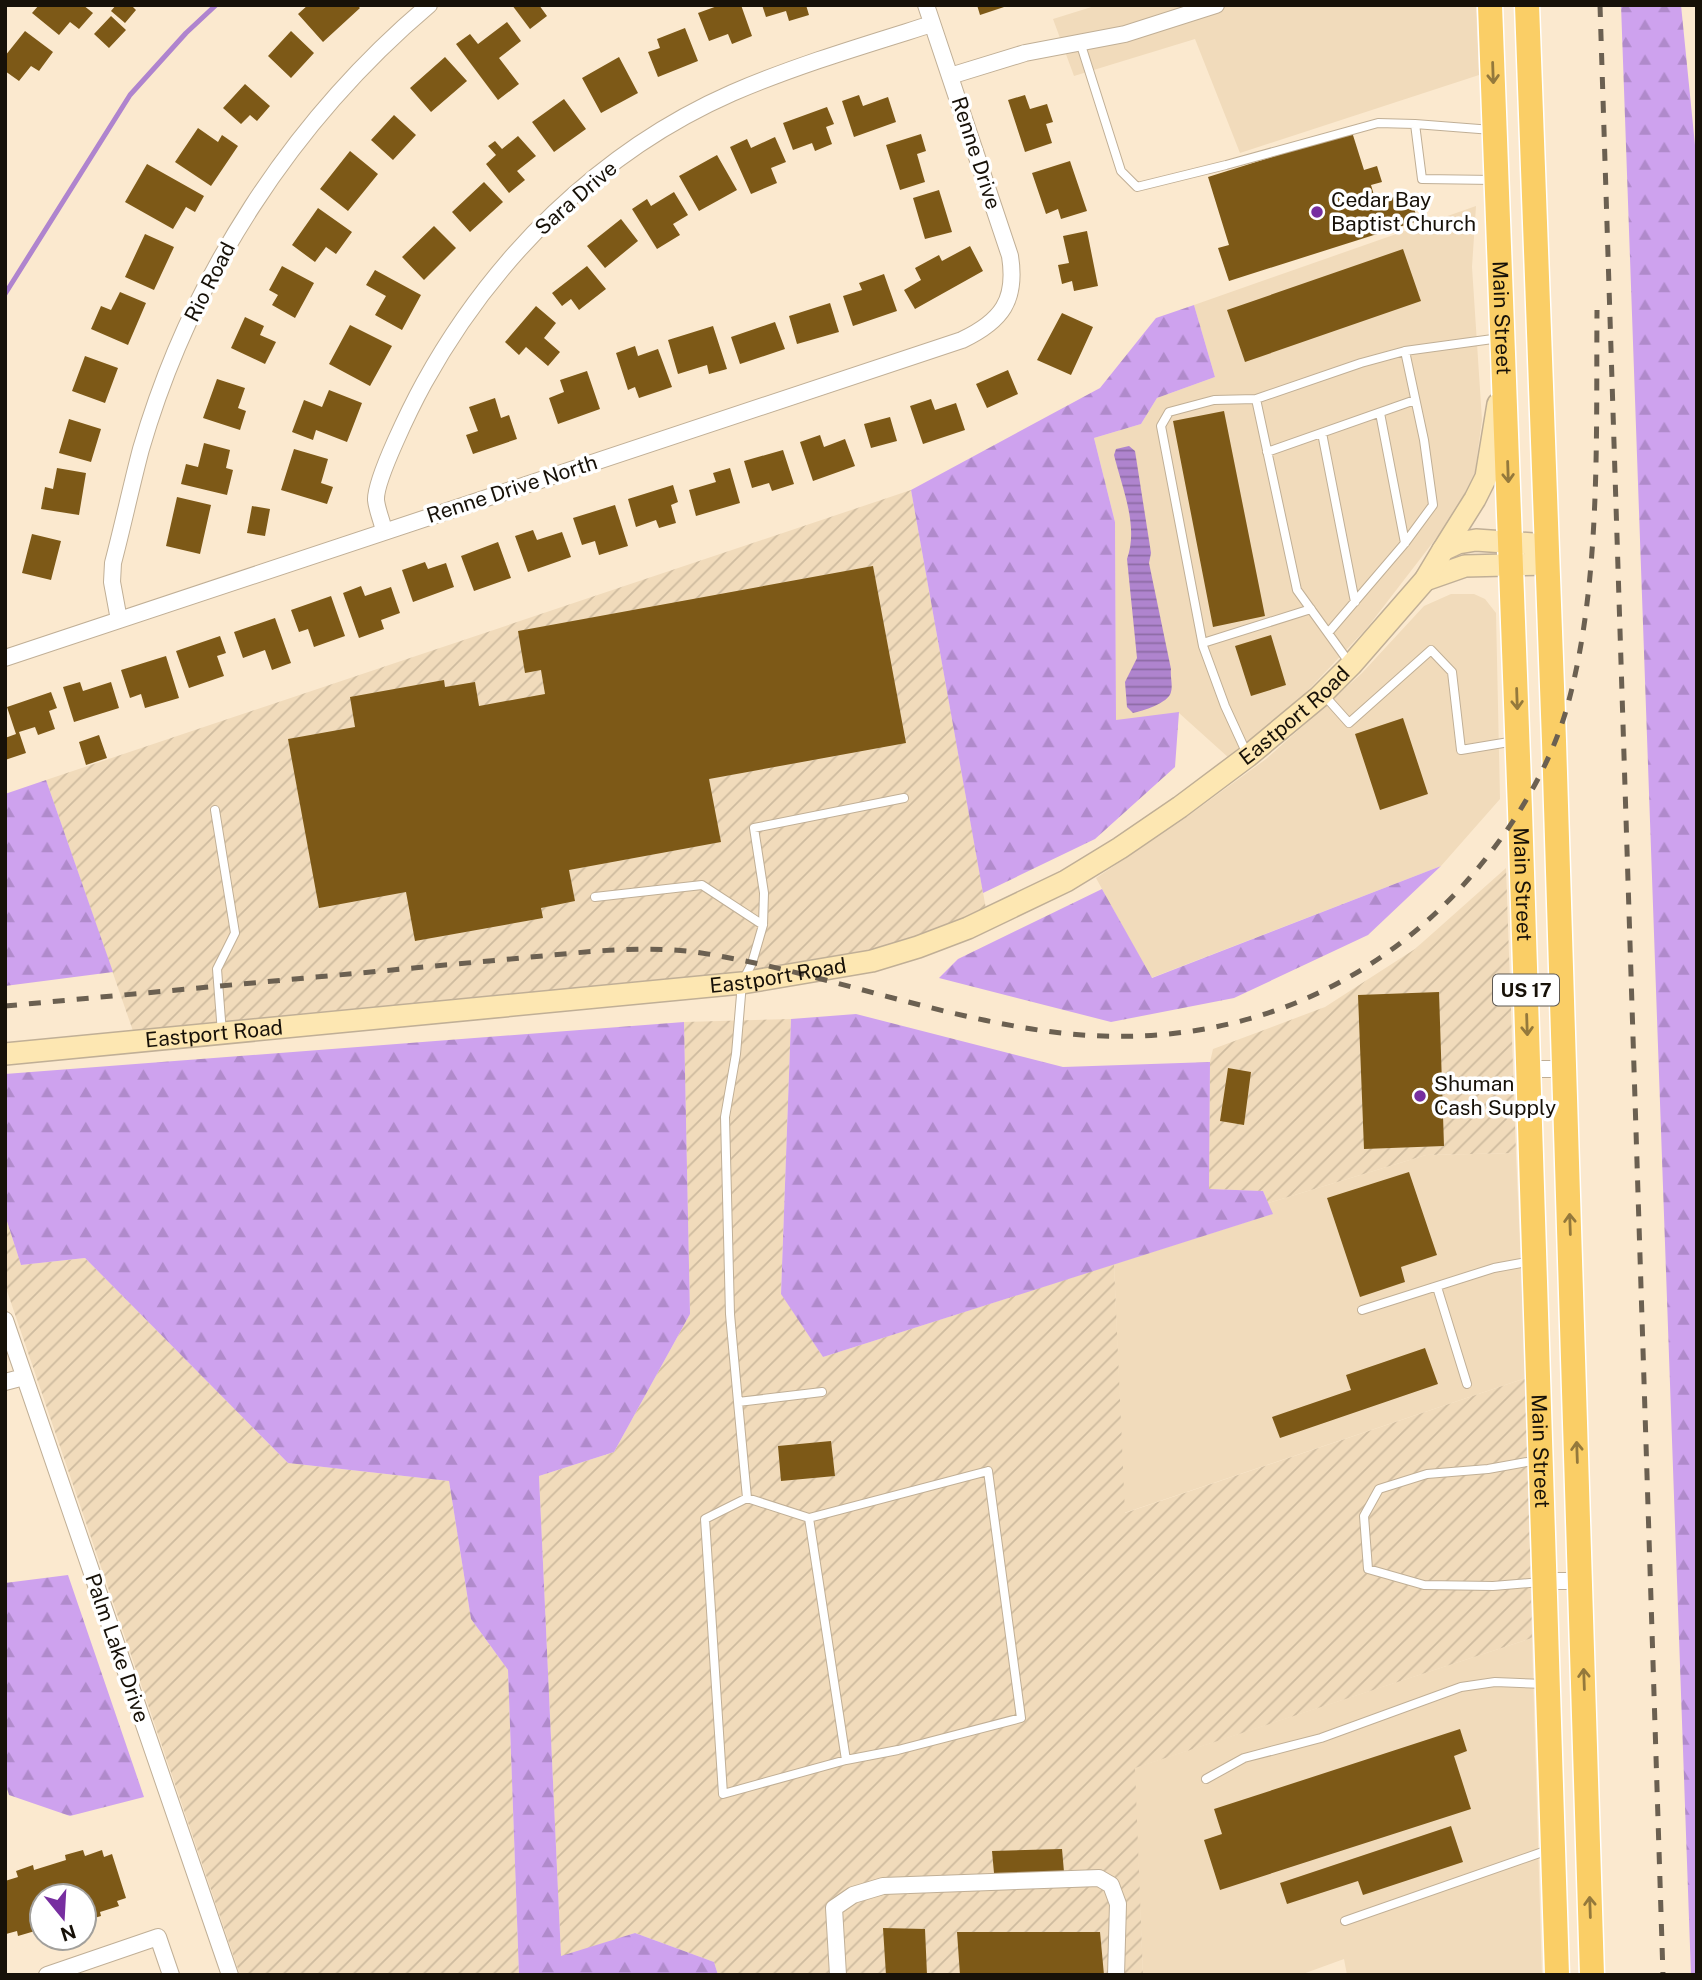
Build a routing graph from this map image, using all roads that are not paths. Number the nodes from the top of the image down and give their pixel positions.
1 (429, 5) edge
2 (926, 5) edge
3 (1216, 5) edge
4 (1490, 5) edge
5 (1527, 5) edge
6 (932, 23) junction
7 (1080, 42) junction
8 (950, 76) junction
9 (1415, 124) junction
10 (1495, 130) junction
11 (1497, 180) junction
12 (1007, 302) joint
13 (1503, 337) junction
14 (1405, 351) junction
15 (1504, 371) junction
16 (1256, 399) junction
17 (1415, 400) junction
18 (1380, 413) junction
19 (1322, 433) junction
20 (1267, 452) junction
21 (384, 531) junction
22 (1405, 543) junction
23 (1443, 550) junction
24 (1511, 553) junction
25 (1547, 555) junction
26 (1425, 580) junction
27 (1355, 602) junction
28 (1311, 609) junction
29 (119, 620) junction
30 (1328, 634) junction
31 (1203, 643) junction
32 (5, 658) edge
33 (1351, 666) junction
34 (1323, 694) junction
35 (1518, 741) junction
36 (1248, 757) junction
37 (904, 798) dead end
38 (215, 810) dead end
39 (595, 897) dead end
40 (762, 925) junction
41 (742, 983) junction
42 (222, 1033) junction
43 (5, 1054) edge
44 (1528, 1069) junction
45 (1564, 1069) junction
46 (1535, 1260) junction
47 (1437, 1287) junction
48 (1362, 1310) dead end
49 (5, 1320) edge
50 (10, 1349) edge
51 (24, 1377) junction
52 (5, 1382) edge
53 (1466, 1384) dead end
54 (822, 1392) dead end
55 (738, 1402) junction
56 (1541, 1460) junction
57 (747, 1498) junction
58 (809, 1518) junction
59 (1545, 1581) junction
60 (1581, 1581) junction
61 (1548, 1684) junction
62 (846, 1760) junction
63 (1206, 1779) dead end
64 (1553, 1848) junction
65 (1345, 1921) dead end
66 (47, 1975) edge
67 (171, 1975) edge
68 (230, 1975) edge
69 (838, 1975) edge
70 (1116, 1975) edge
71 (1557, 1975) edge
72 (1592, 1975) edge

1 - 29 street, Rio Road
2 - 6 street, Renne Drive
3 - 7 street
4 -> 10 main road, Main Street / US 17
5 - 25 main road, Main Street / US 17
6 - 8 street, Renne Drive
6 - 21 street, Sara Drive
7 - 8 street
7 - 9 lane
8 - 12 street, Renne Drive
9 - 10 lane
9 - 11 lane
10 - 11 main road, Main Street / US 17
11 - 13 main road, Main Street / US 17
12 - 21 street, Renne Drive North
13 - 14 lane
13 - 15 main road, Main Street / US 17
14 - 16 lane
14 - 17 lane
15 - 23 street
15 -> 24 main road, Main Street / US 17
16 - 20 lane
16 - 31 lane
17 - 18 lane
17 - 22 lane
18 - 19 lane
18 - 22 lane
19 - 20 lane
19 - 27 lane
20 - 28 lane
21 - 29 street, Renne Drive North
22 - 27 lane
23 - 24 street, Eastport Road
23 - 26 street, Eastport Road
24 - 25 street, Eastport Road
24 - 26 street, Eastport Road
24 -> 35 main road, Main Street / US 17
25 - 45 main road, Main Street / US 17
26 - 33 street, Eastport Road
27 - 30 lane
28 - 30 lane
28 - 31 lane
29 - 32 street, Renne Drive North
30 - 33 lane
31 - 36 lane
33 - 34 street, Eastport Road
34 - 35 lane
34 - 36 street, Eastport Road
35 -> 44 main road, Main Street / US 17
36 - 41 street, Eastport Road
37 - 40 lane
38 - 42 lane
39 - 40 lane
40 - 41 lane
41 - 42 street, Eastport Road
41 - 55 lane
42 - 43 street, Eastport Road
44 - 45 street
44 - 46 main road, Main Street / US 17
60 -> 45 main road, Main Street / US 17
46 - 47 lane
46 - 56 main road, Main Street / US 17
47 - 48 lane
47 - 53 lane
49 - 50 street, Palm Lake Drive
50 - 51 street, Palm Lake Drive
51 - 52 street
51 - 68 street, Palm Lake Drive
54 - 55 lane
55 - 57 lane
56 - 59 main road, Main Street / US 17
56 - 59 lane
57 - 58 lane
57 - 62 lane
58 - 62 lane
58 - 62 lane
59 - 60 street
59 - 61 main road, Main Street / US 17
72 -> 60 main road, Main Street / US 17
61 - 63 lane
61 - 64 main road, Main Street / US 17
64 - 65 lane
64 - 71 main road, Main Street / US 17
66 - 67 street
69 - 70 street

